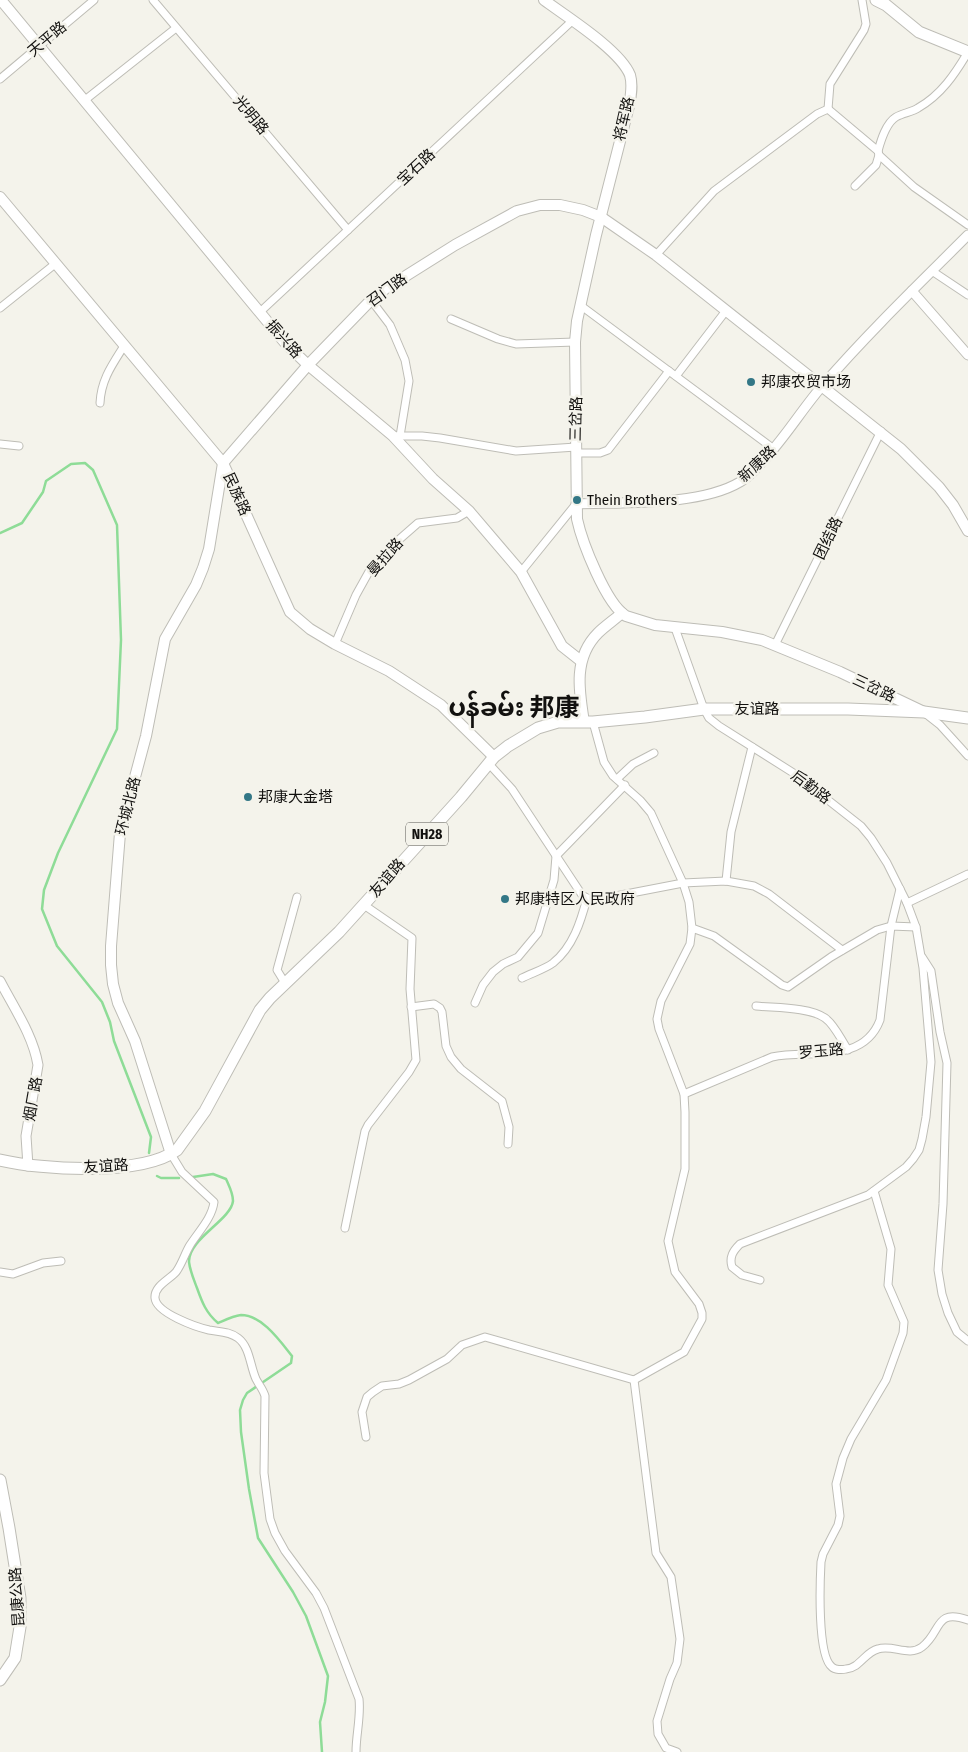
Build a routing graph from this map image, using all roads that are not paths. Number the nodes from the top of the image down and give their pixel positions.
1 (1, 0) edge
2 (94, 0) edge
3 (153, 0) edge
4 (544, 0) edge
5 (862, 0) edge
6 (876, 0) edge
7 (572, 21) junction
8 (176, 28) junction
9 (40, 46) junction
10 (968, 52) edge
11 (0, 79) edge
12 (85, 100) junction
13 (828, 109) junction
14 (878, 153) junction
15 (854, 186) dead end
16 (0, 197) edge
17 (601, 217) junction
18 (968, 225) edge
19 (348, 230) junction
20 (968, 235) edge
21 (656, 255) junction
22 (55, 264) junction
23 (932, 271) junction
24 (912, 291) junction
25 (968, 295) edge
26 (371, 300) junction
27 (580, 306) junction
28 (0, 308) edge
29 (260, 312) junction
30 (726, 312) junction
31 (451, 319) dead end
32 (576, 342) junction
33 (124, 346) junction
34 (968, 355) edge
35 (308, 365) junction
36 (669, 372) junction
37 (676, 376) junction
38 (821, 387) junction
39 (100, 403) dead end
40 (881, 431) junction
41 (396, 436) junction
42 (0, 444) edge
43 (19, 446) dead end
44 (774, 449) junction
45 (576, 450) junction
46 (223, 463) junction
47 (576, 504) junction
48 (469, 512) junction
49 (968, 531) edge
50 (521, 572) junction
51 (622, 613) junction
52 (674, 628) junction
53 (335, 644) junction
54 (775, 645) junction
55 (581, 661) junction
56 (704, 709) junction
57 (924, 712) junction
58 (968, 718) edge
59 (588, 722) junction
60 (752, 747) junction
61 (654, 753) dead end
62 (968, 756) edge
63 (492, 761) junction
64 (617, 779) junction
65 (625, 785) junction
66 (556, 856) junction
67 (968, 874) edge
68 (726, 881) junction
69 (683, 883) junction
70 (900, 889) junction
71 (297, 897) dead end
72 (587, 898) junction
73 (907, 903) junction
74 (364, 904) junction
75 (891, 926) junction
76 (692, 928) junction
77 (916, 928) junction
78 (842, 950) junction
79 (920, 955) junction
80 (522, 978) dead end
81 (0, 981) edge
82 (285, 983) junction
83 (475, 1003) dead end
84 (756, 1006) dead end
85 (411, 1007) junction
86 (848, 1050) junction
87 (684, 1094) junction
88 (508, 1144) dead end
89 (171, 1154) junction
90 (0, 1160) edge
91 (28, 1166) junction
92 (874, 1191) junction
93 (345, 1228) dead end
94 (61, 1261) dead end
95 (0, 1272) edge
96 (760, 1280) dead end
97 (968, 1341) edge
98 (634, 1380) junction
99 (366, 1437) dead end
100 (0, 1480) edge
101 (968, 1620) edge
102 (0, 1680) edge
103 (356, 1752) edge
104 (677, 1752) edge

1 - 9 main road, 振兴路
2 - 9 street, 天平路
3 - 8 street, 光明路
4 - 7 main road, 将军路
5 - 13 street
6 - 10 main road
7 - 17 main road, 将军路
7 - 19 street, 宝石路
8 - 12 street
8 - 19 street, 光明路
9 - 11 street, 天平路
9 - 12 main road, 振兴路
10 - 14 street
12 - 29 main road, 振兴路
13 - 14 street
13 - 21 street
14 - 15 street
14 - 18 street
16 - 22 main road, 民族路
17 - 21 main road
17 - 26 main road, 召门路
17 - 27 main road, 三岔路
19 - 29 street, 宝石路
20 - 23 street, 新康路
21 - 30 main road
22 - 28 street
22 - 33 main road, 民族路
23 - 24 street, 新康路
23 - 25 street
24 - 34 street
24 - 38 street, 新康路
26 - 35 main road, 召门路
26 - 41 street
27 - 32 main road, 三岔路
27 - 36 street
29 - 35 main road, 振兴路
30 - 37 street
30 - 38 main road
31 - 32 street
32 - 45 main road, 三岔路
33 - 39 street
33 - 46 main road, 民族路
35 - 41 main road, 振兴路
35 - 46 main road, 召门路
36 - 37 street
36 - 45 street
37 - 44 street
38 - 40 main road
38 - 44 street, 新康路
40 - 49 main road
40 - 54 street, 团结路
41 - 45 street
41 - 48 main road, 振兴路
42 - 43 street
44 - 47 street, 新康路
45 - 47 main road, 三岔路
46 - 53 main road, 民族路
46 - 89 main road, 环城北路
47 - 50 street
47 - 51 main road, 三岔路
48 - 50 main road, 振兴路
48 - 53 street, 曼拉路
50 - 55 main road, 振兴路
51 - 52 main road, 三岔路
51 - 55 main road
52 - 54 main road, 三岔路
52 - 56 street, 后勤路
53 - 63 main road, 民族路
54 - 57 main road, 三岔路
55 - 59 main road
56 - 57 main road, 友谊路 / NH28
56 - 59 main road, 友谊路 / NH28
56 - 60 street, 后勤路
57 - 58 main road, 友谊路 / NH28
57 - 62 street
59 - 63 main road, 友谊路 / NH28
59 - 64 street
60 - 68 street
60 - 70 street, 后勤路
61 - 64 street
63 - 66 street
63 - 74 main road, 友谊路 / NH28
64 - 65 street
65 - 66 street
65 - 69 street
66 - 72 street
66 - 83 street
67 - 73 street
68 - 69 street
68 - 78 street
69 - 72 street
69 - 76 street
70 - 73 street, 后勤路
70 - 75 street, 罗玉路
71 - 82 street
72 - 80 street
73 - 77 street, 后勤路
74 - 82 main road, 友谊路 / NH28
74 - 85 street
75 - 77 street
75 - 78 street
75 - 86 street, 罗玉路
76 - 78 street
76 - 87 street
77 - 79 street, 后勤路
79 - 92 street, 后勤路
79 - 97 street
81 - 91 street, 烟厂路
82 - 89 main road, 友谊路 / NH28
84 - 86 street
85 - 88 street
85 - 93 street
86 - 87 street, 罗玉路
87 - 98 street
89 - 91 main road, 友谊路 / NH28
89 - 103 street
90 - 91 main road, 友谊路 / NH28
92 - 96 street, 后勤路
92 - 101 street
94 - 95 street
98 - 99 street
98 - 104 street
100 - 102 main road, 昆康公路

